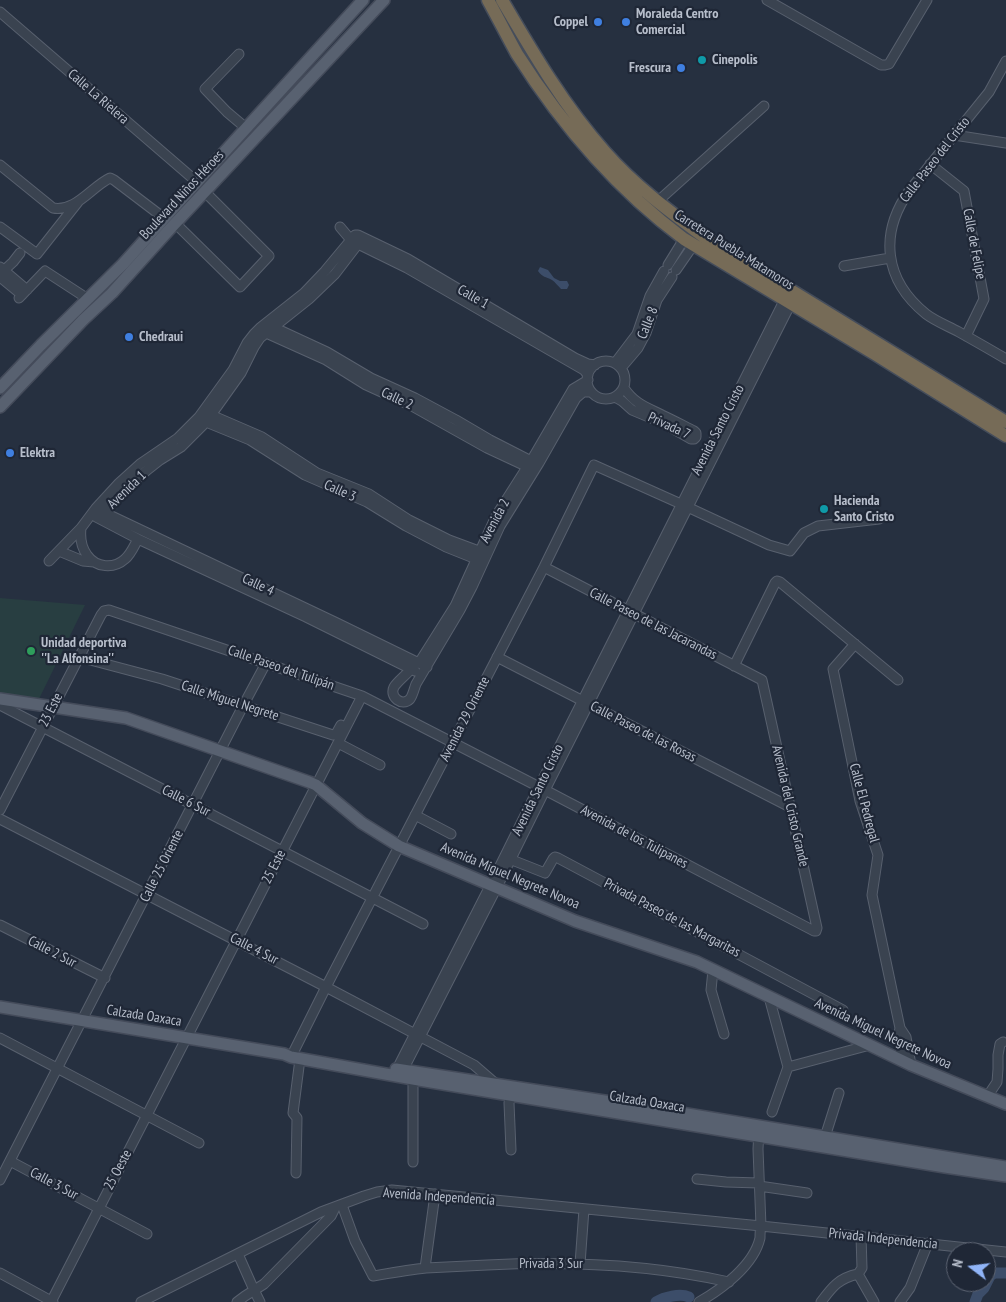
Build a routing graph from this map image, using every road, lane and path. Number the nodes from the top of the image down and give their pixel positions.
1 (364, 0) edge
2 (384, 0) edge
3 (488, 0) edge
4 (502, 0) edge
5 (767, 0) edge
6 (927, 0) edge
7 (1, 13) edge
8 (239, 54) dead end
9 (1006, 61) edge
10 (764, 106) dead end
11 (246, 128) junction
12 (954, 136) junction
13 (1006, 143) edge
14 (930, 164) junction
15 (0, 165) edge
16 (197, 182) junction
17 (205, 192) junction
18 (80, 200) junction
19 (657, 202) junction
20 (164, 218) junction
21 (175, 223) junction
22 (0, 227) edge
23 (340, 227) dead end
24 (354, 242) junction
25 (689, 242) junction
26 (20, 253) dead end
27 (890, 258) junction
28 (844, 266) dead end
29 (1, 272) edge
30 (88, 299) junction
31 (788, 301) junction
32 (476, 304) junction
33 (267, 327) junction
34 (966, 336) junction
35 (1006, 359) edge
36 (595, 365) junction
37 (618, 366) junction
38 (588, 378) junction
39 (0, 388) edge
40 (624, 388) junction
41 (591, 392) junction
42 (615, 398) junction
43 (0, 407) edge
44 (205, 416) junction
45 (1006, 422) edge
46 (1006, 436) edge
47 (533, 465) junction
48 (683, 509) junction
49 (98, 513) junction
50 (879, 519) dead end
51 (81, 528) junction
52 (138, 539) junction
53 (59, 551) junction
54 (481, 557) junction
55 (49, 561) dead end
56 (94, 562) junction
57 (544, 567) junction
58 (236, 580) junction
59 (104, 611) joint
60 (631, 612) junction
61 (855, 644) junction
62 (79, 657) junction
63 (497, 658) junction
64 (266, 664) junction
65 (734, 666) junction
66 (422, 668) junction
67 (411, 669) junction
68 (762, 680) joint
69 (898, 680) dead end
70 (359, 695) junction
71 (0, 699) edge
72 (585, 703) junction
73 (0, 705) edge
74 (244, 706) junction
75 (53, 707) junction
76 (43, 727) junction
77 (338, 743) junction
78 (452, 743) junction
79 (220, 751) junction
80 (380, 765) dead end
81 (316, 786) junction
82 (542, 788) junction
83 (193, 805) junction
84 (790, 807) junction
85 (0, 810) edge
86 (415, 815) junction
87 (0, 819) edge
88 (451, 834) dead end
89 (399, 846) junction
90 (283, 851) junction
91 (508, 858) junction
92 (494, 886) junction
93 (148, 894) junction
94 (372, 898) junction
95 (422, 924) dead end
96 (0, 926) edge
97 (816, 930) joint
98 (237, 941) junction
99 (712, 970) junction
100 (105, 978) junction
101 (326, 987) junction
102 (769, 997) junction
103 (0, 1007) edge
104 (843, 1010) dead end
105 (82, 1021) junction
106 (724, 1034) dead end
107 (417, 1035) junction
108 (0, 1038) edge
109 (187, 1038) junction
110 (1003, 1042) dead end
111 (870, 1045) junction
112 (292, 1056) junction
113 (907, 1063) junction
114 (788, 1067) junction
115 (58, 1069) junction
116 (400, 1069) junction
117 (479, 1069) junction
118 (413, 1079) junction
119 (473, 1080) junction
120 (495, 1088) junction
121 (513, 1091) junction
122 (839, 1093) dead end
123 (987, 1097) junction
124 (1006, 1104) edge
125 (772, 1112) dead end
126 (147, 1115) junction
127 (759, 1131) junction
128 (831, 1142) junction
129 (199, 1143) dead end
130 (511, 1150) dead end
131 (10, 1161) junction
132 (413, 1162) dead end
133 (1006, 1167) edge
134 (296, 1173) dead end
135 (1006, 1176) edge
136 (697, 1179) dead end
137 (0, 1180) edge
138 (759, 1184) junction
139 (807, 1193) dead end
140 (435, 1194) junction
141 (338, 1206) junction
142 (98, 1208) junction
143 (584, 1209) junction
144 (760, 1226) junction
145 (147, 1234) dead end
146 (861, 1236) junction
147 (928, 1243) junction
148 (1006, 1252) edge
149 (238, 1254) junction
150 (580, 1264) junction
151 (425, 1268) junction
152 (0, 1273) edge
153 (858, 1274) junction
154 (729, 1282) junction
155 (254, 1290) junction
156 (52, 1302) edge
157 (142, 1302) edge
158 (237, 1302) edge
159 (260, 1302) edge
160 (699, 1302) edge
161 (822, 1302) edge
162 (874, 1302) edge
163 (900, 1302) edge

1 - 11 main road, Boulevard Niños Héroes
2 - 17 main road, Boulevard Niños Héroes
3 - 25 highway, Carretera Puebla-Matamoros
4 - 19 highway, Carretera Puebla-Matamoros
5 - 6 street
7 - 16 street, Calle La Rielera
8 - 11 street
9 - 12 street, Calle Paseo del Cristo
10 - 19 street
11 - 16 main road, Boulevard Niños Héroes
12 - 13 street
12 - 14 street, Calle Paseo del Cristo
14 - 27 street, Calle Paseo del Cristo
14 - 34 street, Calle de Felipe
15 - 18 street
16 - 20 main road, Boulevard Niños Héroes
17 - 21 main road, Boulevard Niños Héroes
17 - 21 street
18 - 20 street
18 - 22 street
19 - 45 highway, Carretera Puebla-Matamoros
20 - 30 main road, Boulevard Niños Héroes
21 - 43 main road, Boulevard Niños Héroes
23 - 24 street
24 - 32 street, Calle 1
24 - 33 street, Avenida 1
25 - 31 highway, Carretera Puebla-Matamoros
25 - 37 street, Calle 8
25 - 37 street, Calle 8
26 - 29 street
27 - 28 street
27 - 34 street, Calle Paseo del Cristo
29 - 30 street
30 - 39 main road, Boulevard Niños Héroes
31 - 46 highway, Carretera Puebla-Matamoros
31 - 48 street, Avenida Santo Cristo
32 - 36 street, Calle 1
32 - 38 street, Calle 1
33 - 44 street, Avenida 1
33 - 47 street, Calle 2
34 - 35 street, Calle Paseo del Cristo
36 - 37 street
36 - 38 street
37 - 40 street
38 - 41 street
38 - 47 street, Avenida 2
40 - 42 street
40 - 42 street, Privada 7
41 - 42 street
41 - 47 street, Avenida 2
44 - 49 street, Avenida 1
44 - 54 street, Calle 3
47 - 54 street, Avenida 2
48 - 50 street
48 - 57 street, Avenida 29 Oriente
48 - 60 street, Avenida Santo Cristo
49 - 51 street
49 - 52 street, Calle 4
49 - 58 street, Calle 4
51 - 53 street
51 - 56 street
52 - 56 street
52 - 58 street, Calle 4
53 - 55 street
53 - 56 street
54 - 66 street, Avenida 2
57 - 60 street, Calle Paseo de las Jacarandas
57 - 63 street, Avenida 29 Oriente
58 - 66 street, Calle 4
58 - 67 street, Calle 4
59 - 62 street, 23 Este
59 - 64 street, Calle Paseo del Tulipán
60 - 65 street, Calle Paseo de las Jacarandas
60 - 72 street, Avenida Santo Cristo
61 - 65 street
61 - 69 street
61 - 113 street, Calle El Pedregal
62 - 74 street, Calle Miguel Negrete
62 - 75 street, 23 Este
63 - 72 street, Calle Paseo de las Rosas
63 - 78 street, Avenida 29 Oriente
64 - 70 street, Calle Paseo del Tulipán
64 - 74 street, Calle 25 Oriente
65 - 68 street, Calle Paseo de las Jacarandas
66 - 67 street, Calle 4
66 - 67 street, Avenida 2
68 - 84 street, Avenida del Cristo Grande
70 - 74 street, Calle Miguel Negrete
70 - 77 street, 25 Este
70 - 78 street, Calle Paseo del Tulipán
71 - 75 main road, Avenida Miguel Negrete Novoa
72 - 82 street, Avenida Santo Cristo
72 - 84 street, Calle Paseo de las Rosas
73 - 76 street, Calle 6 Sur
74 - 79 street, Calle 25 Oriente
75 - 76 street, 23 Este
75 - 79 main road, Avenida Miguel Negrete Novoa
76 - 83 street, Calle 6 Sur
76 - 85 street, 23 Este
77 - 80 street
77 - 81 street, 25 Este
78 - 82 street, Avenida de los Tulipanes
78 - 86 street, Avenida 29 Oriente
79 - 81 main road, Avenida Miguel Negrete Novoa
79 - 83 street, Calle 25 Oriente
81 - 89 main road, Avenida Miguel Negrete Novoa
81 - 90 street, 25 Este
82 - 91 street, Avenida Santo Cristo
82 - 97 street, Avenida de los Tulipanes
83 - 90 street, Calle 6 Sur
83 - 93 street, Calle 25 Oriente
84 - 97 street, Avenida del Cristo Grande
86 - 88 street
86 - 89 street, Avenida 29 Oriente
87 - 93 street, Calle 4 Sur
89 - 92 main road, Avenida Miguel Negrete Novoa
89 - 94 street, Avenida 29 Oriente
90 - 94 street, Calle 6 Sur
90 - 98 street, 25 Este
91 - 92 street, Avenida Santo Cristo
91 - 104 street, Privada Paseo de las Margaritas
92 - 99 main road, Avenida Miguel Negrete Novoa
92 - 107 street, Avenida Santo Cristo
93 - 98 street, Calle 4 Sur
93 - 100 street, Calle 25 Oriente
94 - 95 street, Calle 6 Sur
94 - 101 street, Avenida 29 Oriente
96 - 100 street, Calle 2 Sur
98 - 101 street, Calle 4 Sur
98 - 109 street, 25 Este
99 - 102 main road, Avenida Miguel Negrete Novoa
99 - 106 street
100 - 105 street, Calle 25 Oriente
101 - 107 street, Calle 4 Sur
101 - 112 street, Avenida 29 Oriente
102 - 111 main road, Avenida Miguel Negrete Novoa
102 - 114 street
103 - 105 main road, Calzada Oaxaca
105 - 109 main road, Calzada Oaxaca
105 - 115 street, Calle 25 Oriente
107 - 116 street, Avenida Santo Cristo
107 - 117 street, Calle 4 Sur
108 - 115 street
109 - 112 main road, Calzada Oaxaca
109 - 126 street, 25 Oeste
110 - 123 street
111 - 113 main road, Avenida Miguel Negrete Novoa
111 - 114 street
112 - 116 main road, Calzada Oaxaca
112 - 118 main road, Calzada Oaxaca
112 - 134 street, Avenida 29 Oriente
113 - 123 main road, Avenida Miguel Negrete Novoa
114 - 125 street
115 - 126 street
115 - 131 street, Calle 25 Oriente
116 - 119 main road, Calzada Oaxaca
117 - 119 main road
117 - 120 street, Calle 4 Sur
118 - 120 main road, Calzada Oaxaca
118 - 132 street
119 - 120 main road, Calzada Oaxaca
120 - 121 main road, Calzada Oaxaca
121 - 127 main road, Calzada Oaxaca
121 - 130 street
122 - 128 street
123 - 124 main road, Avenida Miguel Negrete Novoa
126 - 129 street
126 - 142 street, 25 Oeste
127 - 128 main road, Calzada Oaxaca
127 - 138 street
128 - 133 main road, Calzada Oaxaca
128 - 135 main road, Calzada Oaxaca
131 - 137 street, Calle 25 Oriente
131 - 142 street, Calle 3 Sur
136 - 138 street
138 - 139 street
138 - 144 street
140 - 141 street, Avenida Independencia
140 - 143 street, Avenida Independencia
140 - 151 street
141 - 149 street, Avenida Independencia
141 - 151 street, Privada 3 Sur
141 - 155 street
142 - 145 street
142 - 156 street, 25 Oeste
143 - 144 street, Avenida Independencia
143 - 150 street
144 - 146 street, Privada Independencia
144 - 154 street
146 - 147 street, Privada Independencia
146 - 153 street
147 - 148 street, Privada Independencia
147 - 163 street
149 - 155 street
149 - 157 street, Avenida Independencia
150 - 151 street, Privada 3 Sur
150 - 154 street, Privada 3 Sur
152 - 156 street
153 - 161 street
153 - 162 street
154 - 160 street
155 - 158 street
155 - 159 street

